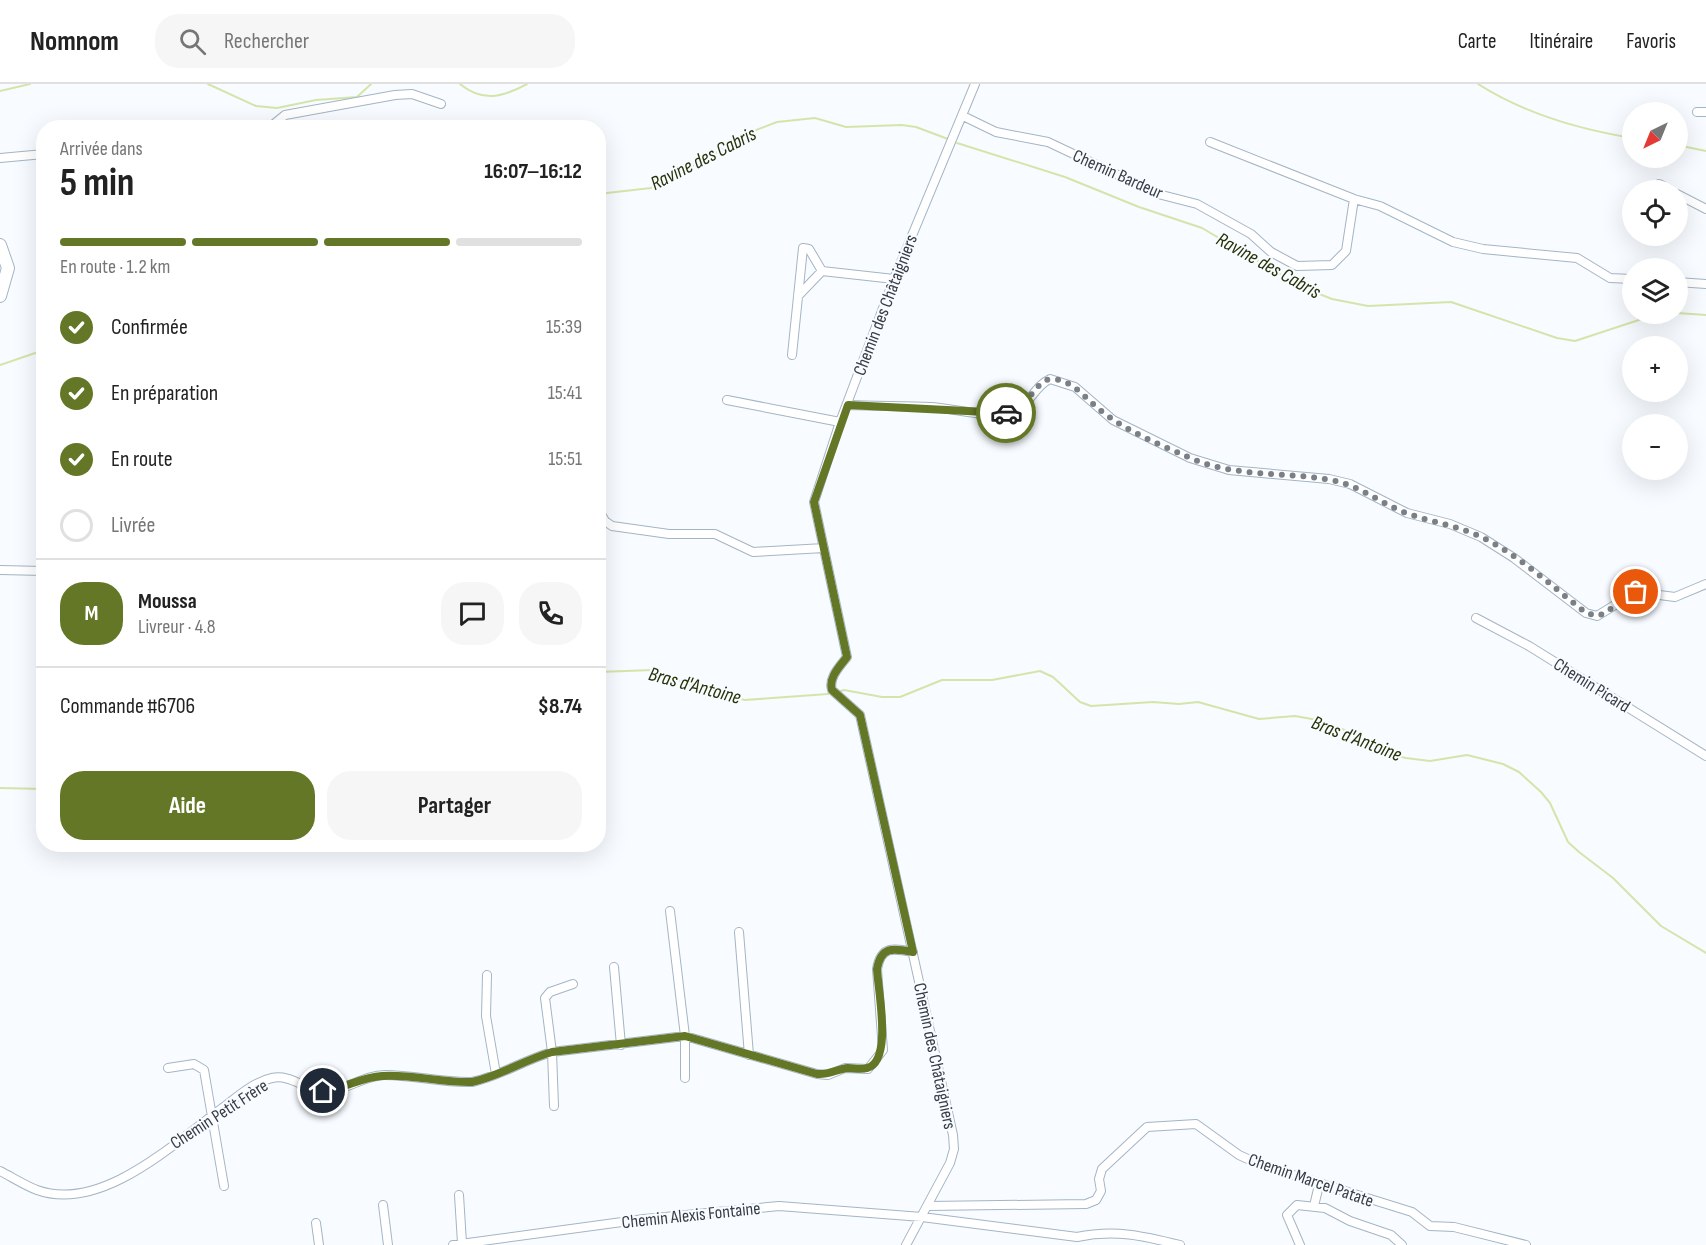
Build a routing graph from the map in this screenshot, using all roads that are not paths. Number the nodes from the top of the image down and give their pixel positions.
1 (975, 84) edge
2 (441, 104) dead end
3 (963, 116) junction
4 (279, 120) edge
5 (1210, 142) dead end
6 (36, 155) edge
7 (0, 158) edge
8 (1354, 199) junction
9 (1688, 200) edge
10 (1706, 209) edge
11 (0, 245) edge
12 (822, 271) junction
13 (894, 279) junction
14 (1622, 279) edge
15 (1688, 283) edge
16 (1706, 284) edge
17 (0, 296) edge
18 (798, 296) junction
19 (792, 355) dead end
20 (727, 400) dead end
21 (848, 405) junction
22 (840, 422) junction
23 (606, 522) edge
24 (824, 548) junction
25 (0, 570) edge
26 (36, 571) edge
27 (1706, 584) edge
28 (1476, 618) dead end
29 (1706, 756) edge
30 (670, 911) dead end
31 (739, 932) dead end
32 (913, 952) junction
33 (614, 967) dead end
34 (487, 975) dead end
35 (573, 984) dead end
36 (685, 1036) junction
37 (621, 1045) junction
38 (552, 1052) junction
39 (749, 1055) junction
40 (168, 1068) dead end
41 (496, 1074) junction
42 (685, 1078) dead end
43 (554, 1107) dead end
44 (212, 1116) junction
45 (0, 1171) edge
46 (1319, 1185) junction
47 (224, 1186) dead end
48 (459, 1195) dead end
49 (383, 1205) dead end
50 (928, 1206) junction
51 (1314, 1206) junction
52 (922, 1217) junction
53 (316, 1223) dead end
54 (456, 1244) edge
55 (319, 1245) edge
56 (388, 1245) edge
57 (906, 1245) edge
58 (1180, 1245) edge
59 (1300, 1245) edge
60 (1402, 1245) edge
61 (1526, 1245) edge

1 - 3 street, Chemin des Châtaigniers
2 - 4 street
3 - 8 street, Chemin Bardeur
3 - 13 street, Chemin des Châtaigniers
5 - 8 street
6 - 7 street
8 - 14 street
9 - 10 street
11 - 17 main road
12 - 13 street
12 - 18 street
12 - 18 street
13 - 21 street, Chemin des Châtaigniers
15 - 16 street
18 - 19 street
20 - 22 street
21 - 22 street, Chemin des Châtaigniers
21 - 27 street
22 - 24 street, Chemin des Châtaigniers
23 - 24 street
24 - 32 street, Chemin des Châtaigniers
25 - 26 street
28 - 29 street, Chemin Picard
30 - 36 street
31 - 39 street
32 - 39 street, Chemin Petit Frère
32 - 50 street, Chemin des Châtaigniers
33 - 37 street
34 - 41 street
35 - 38 street
36 - 37 street, Chemin Petit Frère
36 - 39 street, Chemin Petit Frère
36 - 42 street
37 - 38 street, Chemin Petit Frère
38 - 41 street, Chemin Petit Frère
38 - 43 street
40 - 44 street
41 - 44 street, Chemin Petit Frère
44 - 45 street, Chemin Petit Frère
44 - 47 street
46 - 50 street, Chemin Marcel Patate
46 - 51 street
46 - 61 street, Chemin Marcel Patate
48 - 54 street, Chemin Alexis Fontaine
49 - 56 street
50 - 52 street, Chemin des Châtaigniers
51 - 59 street
51 - 60 street
52 - 54 street, Chemin Alexis Fontaine
52 - 57 street, Chemin des Châtaigniers
52 - 58 street, Chemin Alexis Fontaine
53 - 55 street

